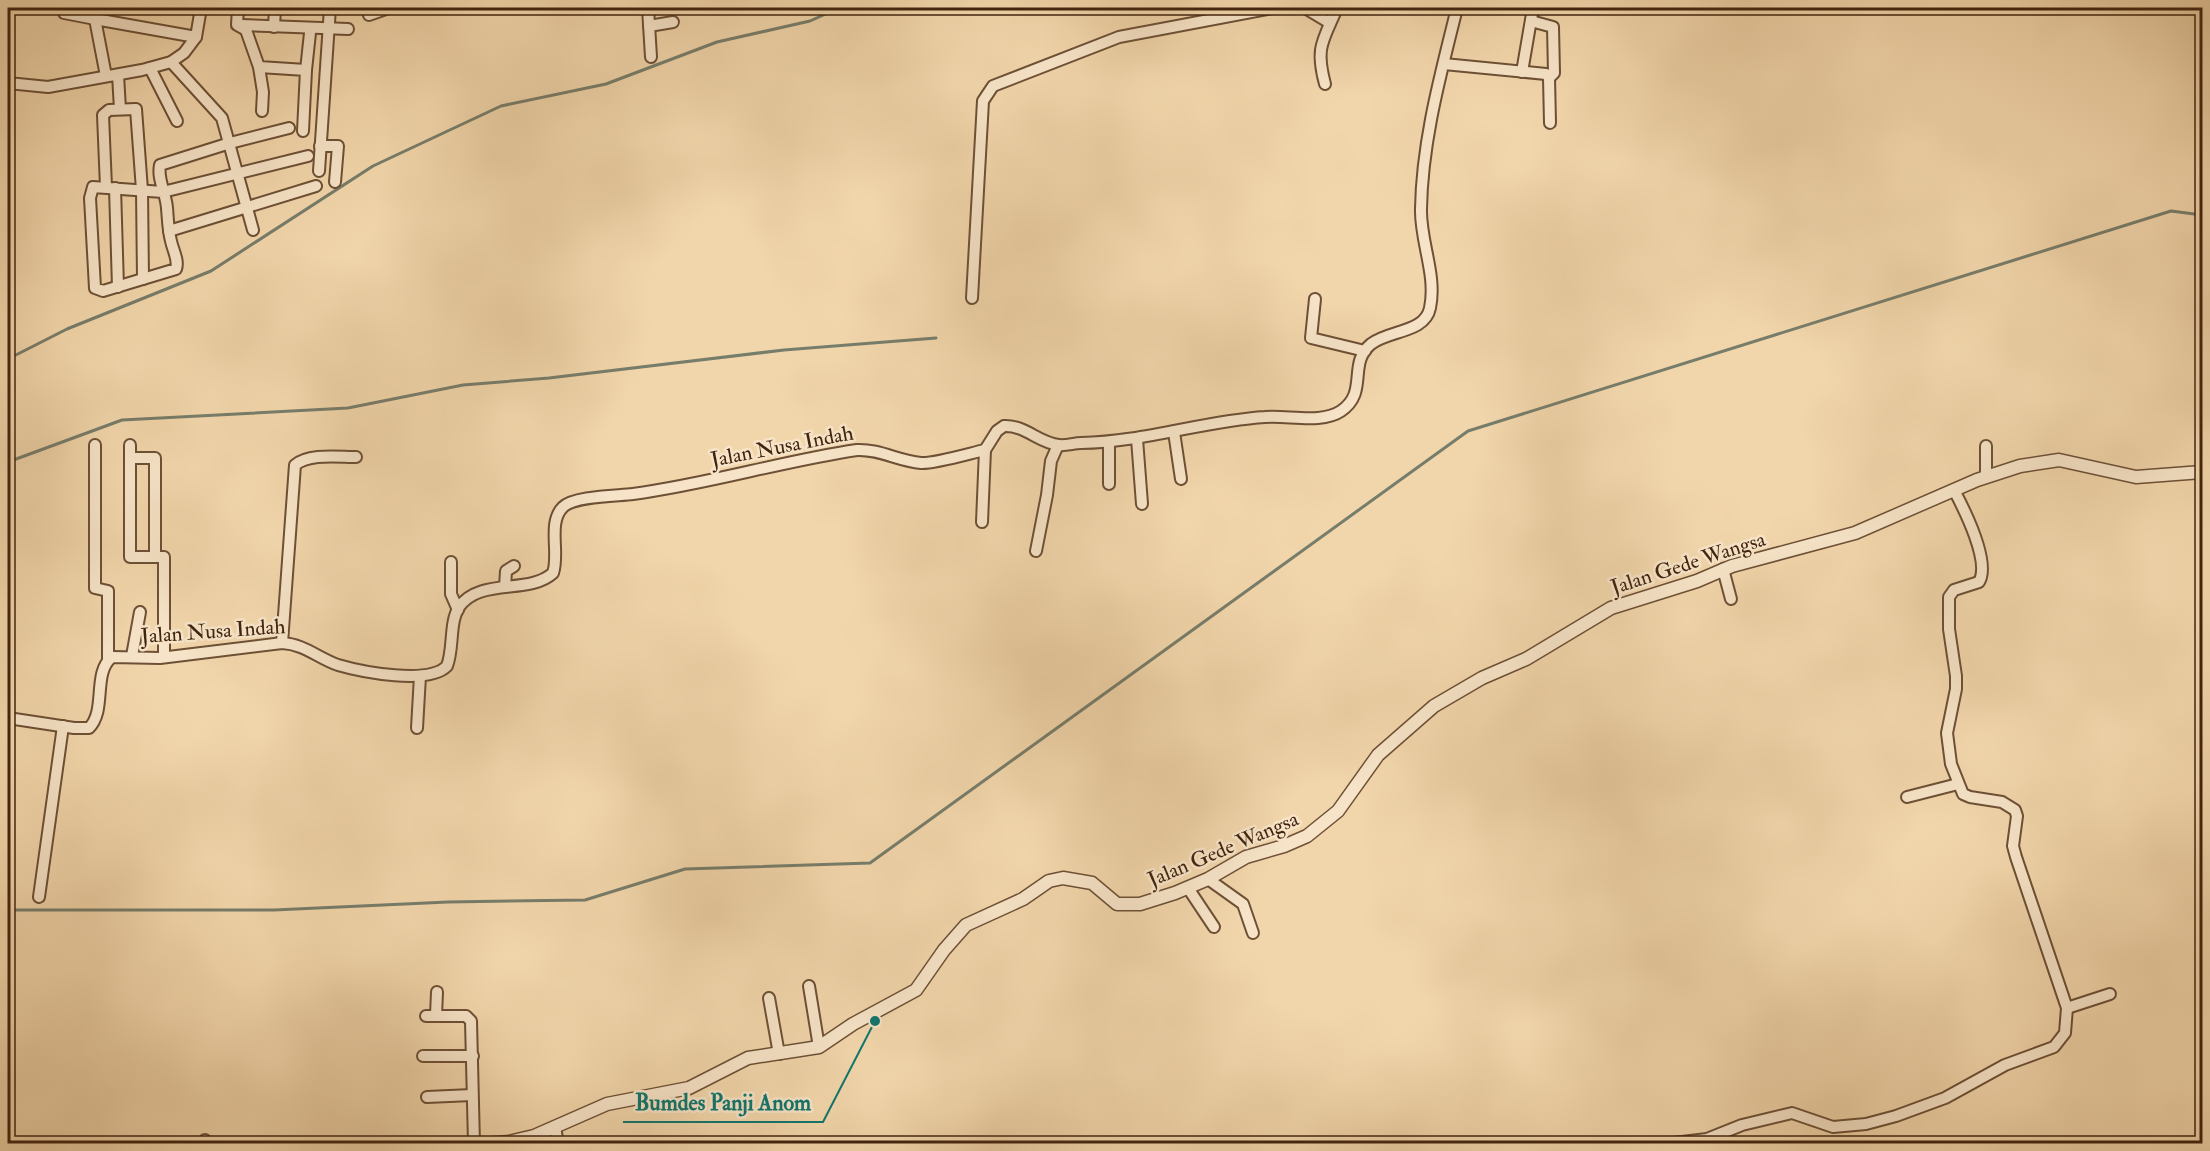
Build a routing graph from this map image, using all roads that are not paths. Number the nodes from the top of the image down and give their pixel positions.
1 (201, 8) edge
2 (238, 8) edge
3 (275, 8) edge
4 (330, 8) edge
5 (389, 8) edge
6 (648, 8) edge
7 (1272, 8) edge
8 (1309, 8) edge
9 (1337, 8) edge
10 (1457, 8) edge
11 (1533, 8) edge
12 (1234, 11) edge
13 (64, 13) dead end
14 (369, 15) dead end
15 (95, 19) junction
16 (1531, 21) junction
17 (673, 22) dead end
18 (1330, 23) junction
19 (237, 25) junction
20 (649, 26) junction
21 (274, 27) junction
22 (327, 29) junction
23 (348, 29) dead end
24 (310, 33) dead end
25 (196, 36) junction
26 (651, 57) dead end
27 (171, 62) junction
28 (1444, 64) junction
29 (259, 67) junction
30 (150, 68) junction
31 (306, 70) junction
32 (1522, 72) junction
33 (112, 75) junction
34 (1549, 78) junction
35 (8, 83) edge
36 (1325, 84) dead end
37 (120, 109) junction
38 (262, 111) dead end
39 (177, 121) dead end
40 (1550, 123) dead end
41 (289, 128) dead end
42 (303, 131) dead end
43 (230, 143) junction
44 (320, 146) junction
45 (308, 156) dead end
46 (319, 171) dead end
47 (238, 174) junction
48 (335, 182) dead end
49 (316, 186) dead end
50 (111, 187) junction
51 (142, 190) junction
52 (163, 192) junction
53 (248, 208) junction
54 (253, 230) dead end
55 (169, 231) junction
56 (143, 279) junction
57 (118, 287) junction
58 (972, 298) dead end
59 (1315, 299) dead end
60 (1365, 351) junction
61 (1174, 432) junction
62 (1137, 439) junction
63 (1109, 443) junction
64 (95, 445) dead end
65 (130, 445) dead end
66 (1058, 445) junction
67 (1986, 446) dead end
68 (985, 450) junction
69 (356, 457) dead end
70 (130, 458) junction
71 (2202, 472) edge
72 (1986, 476) junction
73 (1181, 480) dead end
74 (1109, 484) dead end
75 (1954, 490) junction
76 (1142, 504) dead end
77 (982, 522) dead end
78 (1035, 551) dead end
79 (155, 557) junction
80 (450, 561) dead end
81 (514, 566) dead end
82 (1723, 569) junction
83 (505, 587) junction
84 (1731, 599) dead end
85 (458, 610) junction
86 (140, 612) dead end
87 (282, 643) junction
88 (132, 656) junction
89 (164, 657) junction
90 (108, 660) junction
91 (420, 676) junction
92 (8, 718) edge
93 (63, 726) junction
94 (417, 728) dead end
95 (1958, 784) junction
96 (1907, 797) dead end
97 (1208, 879) junction
98 (1188, 888) junction
99 (39, 897) dead end
100 (1214, 927) dead end
101 (1253, 933) dead end
102 (809, 986) dead end
103 (437, 992) dead end
104 (2109, 994) dead end
105 (769, 998) dead end
106 (2067, 1008) junction
107 (819, 1047) junction
108 (779, 1054) junction
109 (423, 1056) dead end
110 (473, 1056) junction
111 (472, 1095) junction
112 (427, 1097) dead end
113 (555, 1127) junction
114 (450, 1143) edge
115 (469, 1143) edge
116 (474, 1143) edge
117 (486, 1143) edge
118 (558, 1143) edge
119 (1665, 1143) edge

1 - 25 street
2 - 19 street
3 - 21 street
4 - 22 street
5 - 14 street
6 - 20 street
7 - 12 street
8 - 18 street
9 - 18 street
10 - 28 street
11 - 16 street
12 - 58 street
13 - 15 street
15 - 25 street
15 - 33 street
16 - 32 street
16 - 34 street
17 - 20 street
18 - 36 street
19 - 21 street
19 - 29 street
20 - 26 street
21 - 22 street
22 - 23 street
22 - 44 street
24 - 31 street
25 - 27 street
27 - 30 street
27 - 43 street
28 - 32 street
28 - 60 street
29 - 31 street
29 - 38 street
30 - 33 street
30 - 39 street
31 - 42 street
32 - 34 street
33 - 35 street
33 - 37 street
34 - 40 street
37 - 50 street
37 - 51 street
41 - 43 street
43 - 47 street
43 - 52 street
44 - 46 street
44 - 48 street
45 - 47 street
47 - 52 street
47 - 53 street
49 - 53 street
50 - 51 street
50 - 57 street
50 - 57 street
51 - 52 street
51 - 56 street
52 - 55 street
53 - 54 street
53 - 55 street
55 - 56 street
56 - 57 street
59 - 60 street
60 - 61 street
61 - 62 street
61 - 73 street
62 - 63 street
62 - 76 street
63 - 66 street
63 - 74 street
64 - 90 street
65 - 70 street
66 - 68 street
66 - 78 street
67 - 72 street
68 - 77 street
68 - 83 street, Jalan Nusa Indah
69 - 87 street
70 - 79 street
70 - 79 street
71 - 72 street, Jalan Gede Wangsa
72 - 75 street, Jalan Gede Wangsa
75 - 82 street, Jalan Gede Wangsa
75 - 95 street
79 - 89 street
80 - 85 street
81 - 83 street
82 - 84 street
82 - 97 street, Jalan Gede Wangsa
83 - 85 street, Jalan Nusa Indah
85 - 91 street, Jalan Nusa Indah
86 - 88 street
87 - 89 street, Jalan Nusa Indah
87 - 91 street, Jalan Nusa Indah
88 - 89 street, Jalan Nusa Indah
88 - 90 street, Jalan Nusa Indah
90 - 93 street
91 - 94 street
92 - 93 street
93 - 99 street
95 - 96 street
95 - 106 street
97 - 98 street, Jalan Gede Wangsa
97 - 101 street
98 - 100 street
98 - 107 street, Jalan Gede Wangsa
102 - 107 street
103 - 110 street
104 - 106 street
105 - 108 street
106 - 119 street
107 - 108 street, Jalan Gede Wangsa
108 - 113 street, Jalan Gede Wangsa
109 - 110 street
110 - 111 street
111 - 112 street
111 - 116 street
113 - 117 street, Jalan Gede Wangsa
113 - 118 street
114 - 115 street

